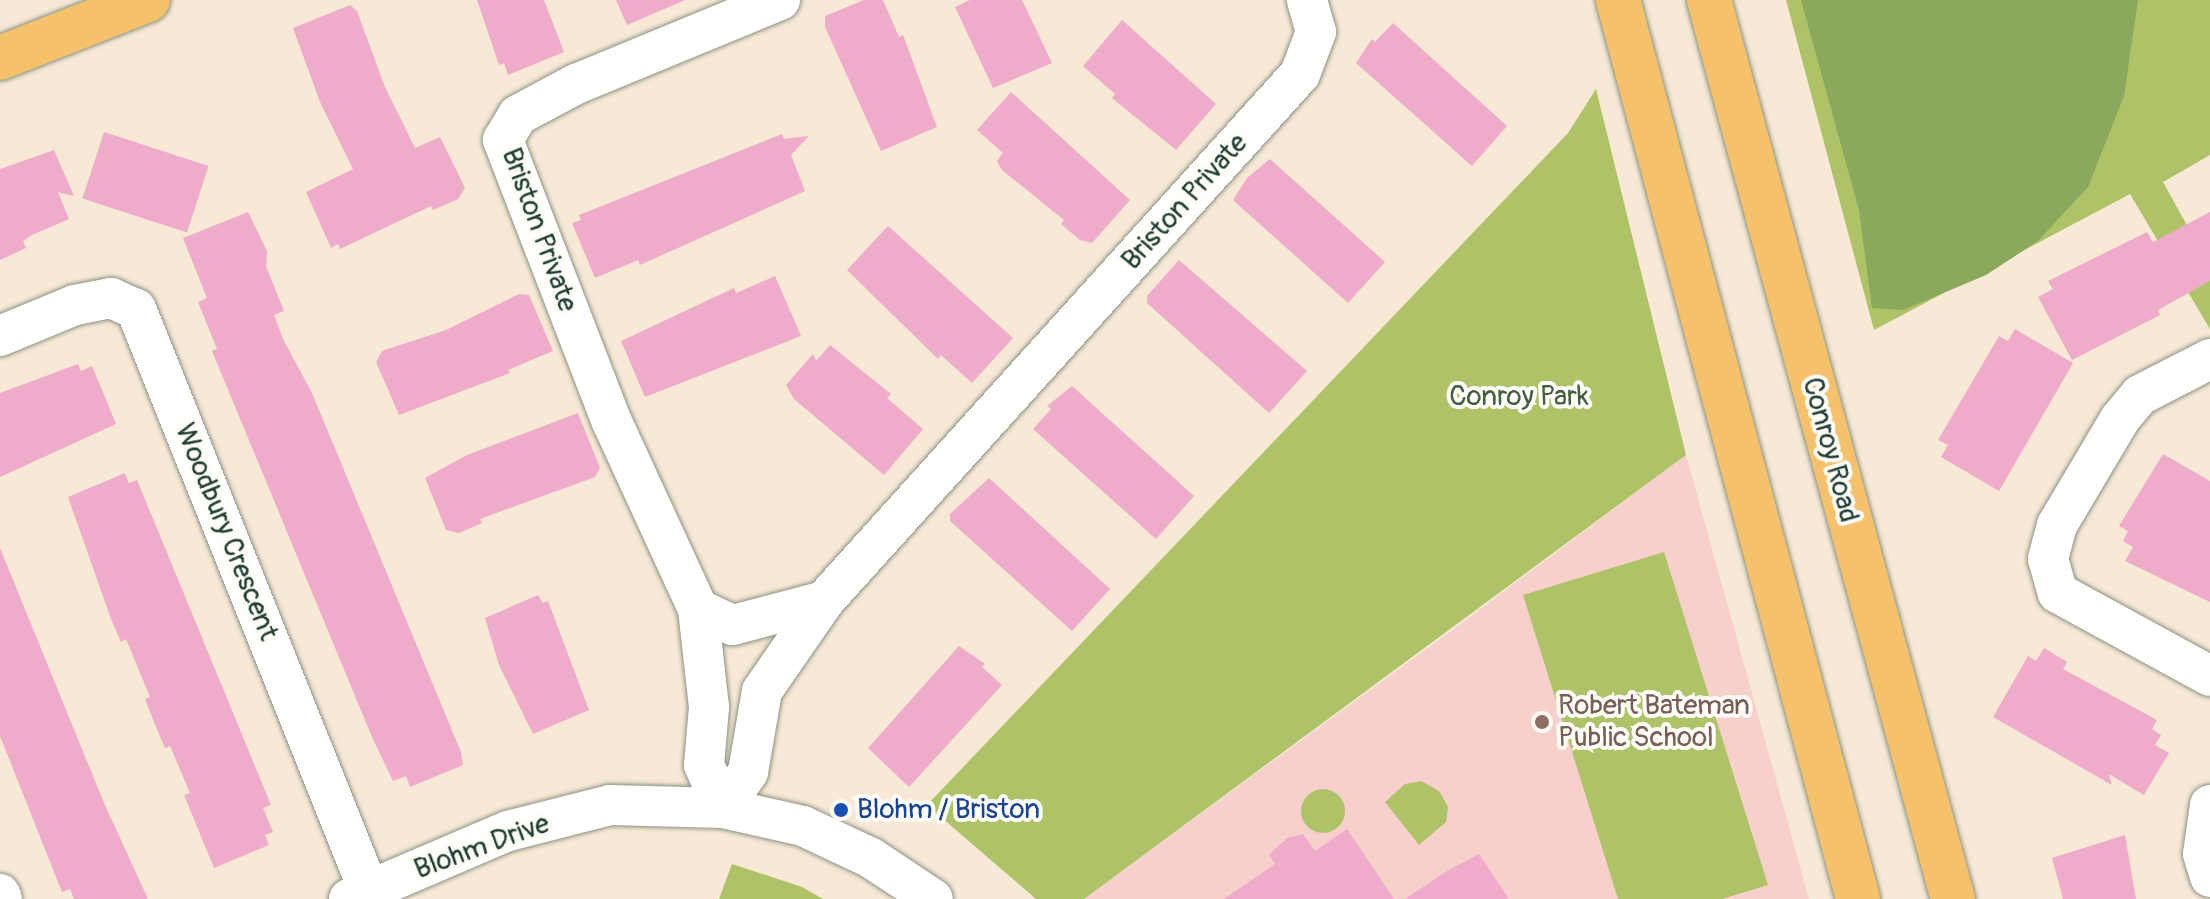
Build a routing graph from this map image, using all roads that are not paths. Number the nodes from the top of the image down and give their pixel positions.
1 (148, 0) edge
2 (780, 0) edge
3 (1307, 0) edge
4 (1618, 0) edge
5 (1709, 0) edge
6 (0, 58) edge
7 (0, 336) edge
8 (2210, 359) edge
9 (824, 601) junction
10 (716, 617) junction
11 (2210, 676) edge
12 (762, 691) junction
13 (2210, 805) edge
14 (723, 808) junction
15 (2210, 877) edge
16 (359, 895) edge
17 (933, 899) edge
18 (1858, 899) edge
19 (1953, 899) edge

1 - 6 main road
2 - 10 street, Briston Private
3 - 9 street, Briston Private
4 - 18 main road
5 - 19 main road, Conroy Road
7 - 16 street, Woodbury Crescent
8 - 11 street
9 - 10 street
9 - 12 street, Briston Private
10 - 12 street, Briston Private
10 - 14 street, Briston Private
12 - 14 street, Briston Private
13 - 15 street
14 - 16 street, Blohm Drive
14 - 17 street, Blohm Drive

